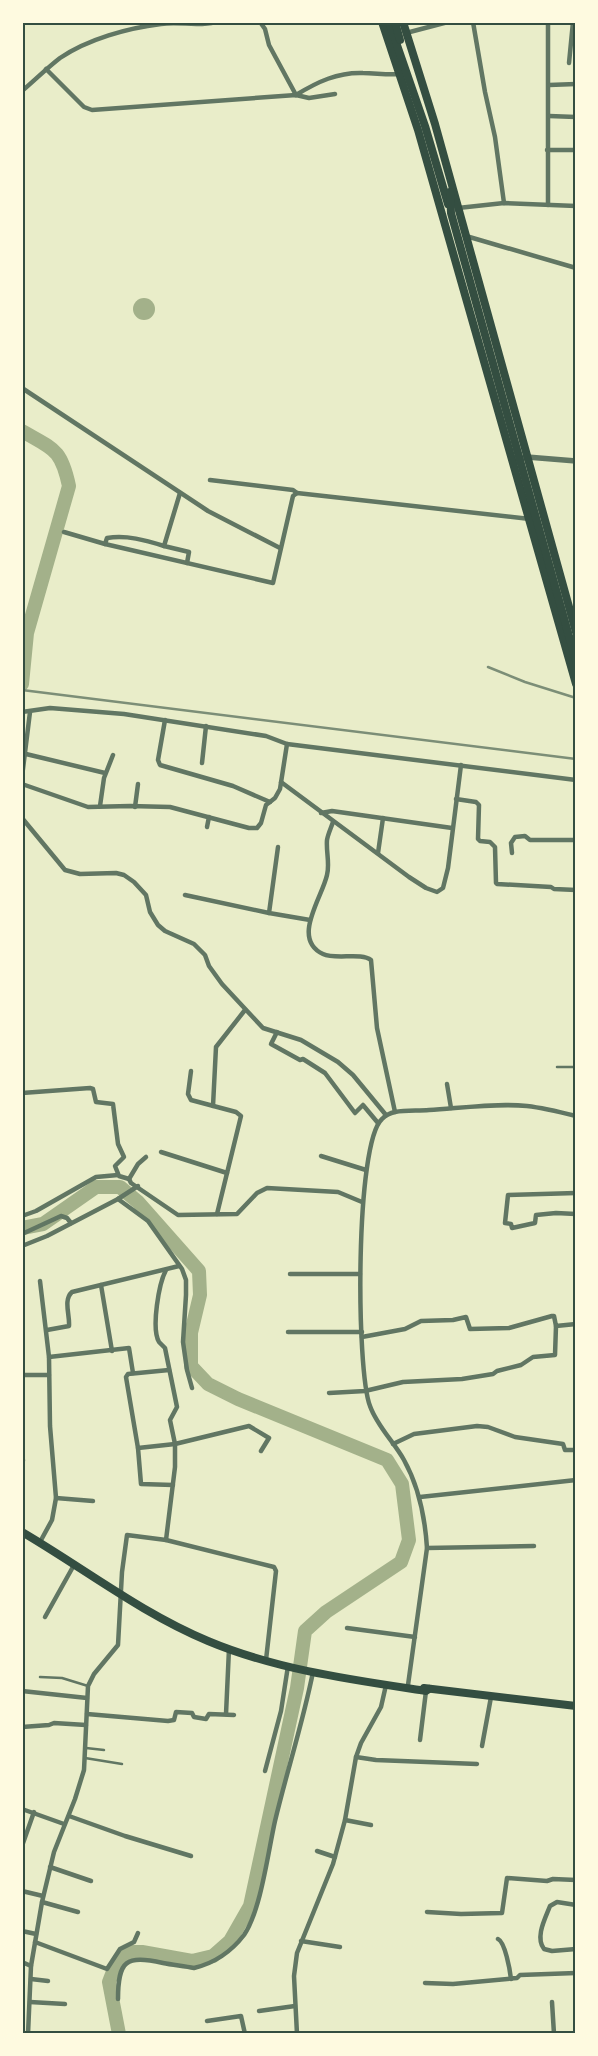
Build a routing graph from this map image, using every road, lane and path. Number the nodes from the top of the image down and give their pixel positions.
1 (215, 22) edge
2 (260, 22) edge
3 (382, 22) edge
4 (389, 22) edge
5 (395, 22) edge
6 (403, 22) edge
7 (448, 22) edge
8 (473, 22) edge
9 (548, 22) edge
10 (573, 22) edge
11 (406, 33) junction
12 (568, 63) dead end
13 (46, 69) junction
14 (400, 74) junction
15 (576, 84) edge
16 (549, 85) junction
17 (22, 91) edge
18 (335, 94) dead end
19 (296, 95) junction
20 (417, 100) junction
21 (550, 116) junction
22 (576, 117) edge
23 (435, 124) junction
24 (422, 128) junction
25 (547, 150) junction
26 (576, 150) edge
27 (450, 183) junction
28 (434, 186) junction
29 (504, 203) junction
30 (548, 205) junction
31 (576, 206) edge
32 (458, 208) junction
33 (452, 216) junction
34 (466, 236) junction
35 (576, 268) edge
36 (22, 388) edge
37 (527, 457) junction
38 (513, 461) junction
39 (576, 461) edge
40 (210, 480) dead end
41 (180, 493) junction
42 (297, 493) junction
43 (530, 519) junction
44 (64, 532) dead end
45 (105, 544) junction
46 (164, 546) junction
47 (280, 548) junction
48 (187, 563) junction
49 (562, 582) junction
50 (549, 585) junction
51 (576, 632) edge
52 (576, 661) edge
53 (576, 684) edge
54 (26, 712) edge
55 (165, 720) junction
56 (206, 726) junction
57 (287, 744) junction
58 (26, 754) junction
59 (112, 755) dead end
60 (202, 763) dead end
61 (461, 765) junction
62 (105, 773) junction
63 (22, 777) edge
64 (576, 780) edge
65 (281, 782) junction
66 (22, 784) edge
67 (138, 784) dead end
68 (456, 800) junction
69 (270, 802) junction
70 (100, 806) junction
71 (135, 807) junction
72 (321, 813) junction
73 (209, 817) junction
74 (22, 818) edge
75 (383, 818) junction
76 (333, 822) junction
77 (207, 828) dead end
78 (452, 828) junction
79 (576, 840) edge
80 (278, 847) dead end
81 (378, 853) junction
82 (512, 853) dead end
83 (576, 890) edge
84 (185, 895) dead end
85 (269, 913) junction
86 (310, 920) junction
87 (245, 1010) junction
88 (277, 1032) junction
89 (558, 1067) dead end
90 (576, 1067) edge
91 (191, 1071) dead end
92 (446, 1084) dead end
93 (22, 1093) edge
94 (214, 1106) junction
95 (451, 1108) junction
96 (395, 1112) junction
97 (386, 1116) junction
98 (576, 1116) edge
99 (378, 1123) junction
100 (161, 1152) dead end
101 (321, 1156) dead end
102 (146, 1157) dead end
103 (366, 1170) junction
104 (227, 1173) junction
105 (118, 1175) junction
106 (129, 1179) junction
107 (137, 1187) junction
108 (576, 1193) edge
109 (118, 1199) junction
110 (362, 1202) junction
111 (216, 1214) junction
112 (576, 1214) edge
113 (22, 1216) edge
114 (71, 1224) junction
115 (22, 1234) edge
116 (22, 1246) edge
117 (180, 1266) junction
118 (166, 1270) junction
119 (290, 1274) dead end
120 (360, 1274) junction
121 (40, 1281) dead end
122 (101, 1285) junction
123 (576, 1324) edge
124 (556, 1326) junction
125 (46, 1330) junction
126 (288, 1332) dead end
127 (362, 1335) junction
128 (112, 1351) junction
129 (49, 1357) junction
130 (169, 1370) junction
131 (133, 1373) junction
132 (22, 1375) edge
133 (49, 1375) junction
134 (192, 1388) dead end
135 (365, 1391) junction
136 (329, 1394) dead end
137 (174, 1444) junction
138 (392, 1446) junction
139 (138, 1448) junction
140 (576, 1450) edge
141 (261, 1451) dead end
142 (23, 1460) edge
143 (22, 1466) edge
144 (576, 1480) edge
145 (173, 1485) junction
146 (420, 1497) junction
147 (56, 1498) junction
148 (93, 1501) dead end
149 (22, 1532) edge
150 (166, 1540) junction
151 (40, 1542) junction
152 (534, 1546) dead end
153 (427, 1548) junction
154 (74, 1564) junction
155 (122, 1596) junction
156 (45, 1617) dead end
157 (347, 1628) dead end
158 (416, 1637) junction
159 (229, 1649) junction
160 (266, 1660) junction
161 (291, 1668) junction
162 (311, 1672) junction
163 (40, 1677) dead end
164 (384, 1684) junction
165 (408, 1685) junction
166 (88, 1686) junction
167 (427, 1690) junction
168 (22, 1691) edge
169 (491, 1697) junction
170 (86, 1698) junction
171 (576, 1708) edge
172 (87, 1714) junction
173 (226, 1714) junction
174 (234, 1715) dead end
175 (86, 1725) junction
176 (22, 1727) edge
177 (420, 1740) dead end
178 (482, 1746) dead end
179 (86, 1748) junction
180 (104, 1750) dead end
181 (356, 1757) junction
182 (85, 1758) junction
183 (122, 1764) dead end
184 (477, 1764) dead end
185 (265, 1771) dead end
186 (22, 1810) edge
187 (34, 1812) junction
188 (69, 1816) junction
189 (346, 1820) junction
190 (64, 1824) junction
191 (371, 1825) dead end
192 (22, 1846) edge
193 (317, 1851) dead end
194 (191, 1856) dead end
195 (335, 1857) junction
196 (50, 1866) junction
197 (576, 1880) edge
198 (91, 1881) dead end
199 (22, 1891) edge
200 (43, 1896) junction
201 (42, 1902) junction
202 (576, 1905) edge
203 (78, 1912) dead end
204 (427, 1912) dead end
205 (22, 1931) edge
206 (138, 1932) dead end
207 (36, 1934) junction
208 (498, 1939) dead end
209 (302, 1941) junction
210 (35, 1944) junction
211 (340, 1947) dead end
212 (576, 1949) edge
213 (22, 1962) edge
214 (31, 1966) junction
215 (576, 1973) edge
216 (22, 1975) edge
217 (31, 1979) junction
218 (510, 1979) junction
219 (48, 1981) dead end
220 (425, 1983) dead end
221 (118, 1998) dead end
222 (30, 2002) junction
223 (552, 2002) dead end
224 (65, 2004) dead end
225 (295, 2006) junction
226 (22, 2009) edge
227 (259, 2011) dead end
228 (206, 2021) dead end
229 (28, 2034) edge
230 (245, 2034) edge
231 (297, 2034) edge
232 (554, 2034) edge

1 - 13 street
2 - 19 street
3 - 14 main road
4 - 20 main road
5 - 20 main road
6 - 11 main road
7 - 11 street
8 - 29 street
9 - 16 street
10 - 12 street
11 - 23 main road
13 - 17 street
13 - 19 street
14 - 19 street
14 - 24 main road
15 - 16 street
16 - 21 street
18 - 19 street
20 - 23 main road
20 - 24 main road
21 - 22 street
21 - 25 street
23 - 27 main road
24 - 28 main road
24 - 33 main road
25 - 26 street
25 - 30 street
27 - 32 main road
27 - 33 main road
28 - 33 main road
28 - 38 main road
29 - 30 street
29 - 32 street
30 - 31 street
32 - 34 main road
33 - 52 main road
34 - 35 street
34 - 37 main road
36 - 41 street
37 - 38 street
37 - 39 street
37 - 49 main road
38 - 43 main road
40 - 42 street
41 - 46 street
41 - 47 street
42 - 43 street
42 - 47 street
43 - 50 main road
44 - 45 street
45 - 46 street
45 - 48 street
46 - 48 street
47 - 48 street
49 - 50 main road
49 - 51 main road
50 - 53 main road
54 - 55 street
54 - 58 street
55 - 56 street
55 - 69 street
56 - 57 street
56 - 60 street
57 - 61 street
57 - 65 street
58 - 62 street
58 - 63 street
59 - 62 street
61 - 64 street
61 - 68 street
62 - 70 street
65 - 69 street
65 - 72 street
66 - 70 street
67 - 71 street
68 - 78 street
68 - 83 street
69 - 73 street
70 - 71 street
71 - 73 street
72 - 75 street
72 - 76 street
73 - 77 street
74 - 87 street
75 - 78 street
75 - 81 street
76 - 81 street
76 - 86 street
78 - 81 street
79 - 82 street
80 - 85 street
84 - 85 street
85 - 86 street
86 - 96 street
87 - 88 street
87 - 94 street
88 - 97 street
88 - 99 street
89 - 90 lane
91 - 94 street
92 - 95 street
93 - 105 street
94 - 104 street
95 - 96 street
95 - 98 street
96 - 97 street
97 - 99 street
99 - 103 street
100 - 104 street
101 - 103 street
102 - 106 street
103 - 110 street
104 - 111 street
105 - 106 street
105 - 113 street
106 - 107 street
107 - 109 street
107 - 111 street
108 - 112 street
109 - 114 street
109 - 117 street
110 - 111 street
110 - 120 street
114 - 115 street
114 - 116 street
117 - 118 street
117 - 134 street
118 - 122 street
118 - 130 street
119 - 120 street
120 - 127 street
121 - 125 street
122 - 125 street
122 - 128 street
123 - 124 street
124 - 127 street
124 - 135 street
125 - 129 street
126 - 127 street
127 - 135 street
128 - 129 street
128 - 131 street
129 - 133 street
130 - 131 street
130 - 137 street
131 - 139 street
132 - 133 street
133 - 147 street
135 - 136 street
135 - 138 street
137 - 139 street
137 - 141 street
137 - 145 street
138 - 140 street
138 - 146 street
139 - 145 street
142 - 143 street
144 - 146 street
145 - 150 street
146 - 153 street
147 - 148 street
147 - 151 street
149 - 151 main road
150 - 155 street
150 - 160 street
151 - 154 main road
152 - 153 street
153 - 158 street
154 - 155 main road
154 - 156 street
155 - 159 main road
155 - 166 street
157 - 158 street
158 - 165 street
159 - 160 main road
159 - 173 street
160 - 161 main road
161 - 162 main road
161 - 185 street
162 - 164 main road
162 - 221 street
163 - 166 lane
164 - 165 main road
164 - 167 main road
164 - 181 street
165 - 167 main road
166 - 170 street
167 - 169 main road
167 - 177 street
168 - 170 street
169 - 171 main road
169 - 178 street
170 - 172 street
172 - 173 street
172 - 175 street
173 - 174 street
175 - 176 street
175 - 179 street
179 - 180 lane
179 - 182 street
181 - 184 street
181 - 189 street
182 - 183 lane
182 - 188 street
186 - 187 street
187 - 190 street
187 - 192 street
188 - 190 street
188 - 194 street
189 - 191 street
189 - 195 street
190 - 196 street
193 - 195 street
195 - 209 street
196 - 198 street
196 - 200 street
197 - 204 street
199 - 200 street
200 - 201 street
201 - 203 street
201 - 207 street
202 - 212 street
205 - 207 street
206 - 210 street
207 - 210 street
208 - 218 street
209 - 211 street
209 - 225 street
210 - 214 street
213 - 214 street
214 - 217 street
215 - 218 street
216 - 226 street
217 - 219 street
217 - 222 street
218 - 220 street
222 - 224 street
222 - 229 street
223 - 232 street
225 - 227 street
225 - 231 street
228 - 230 street

